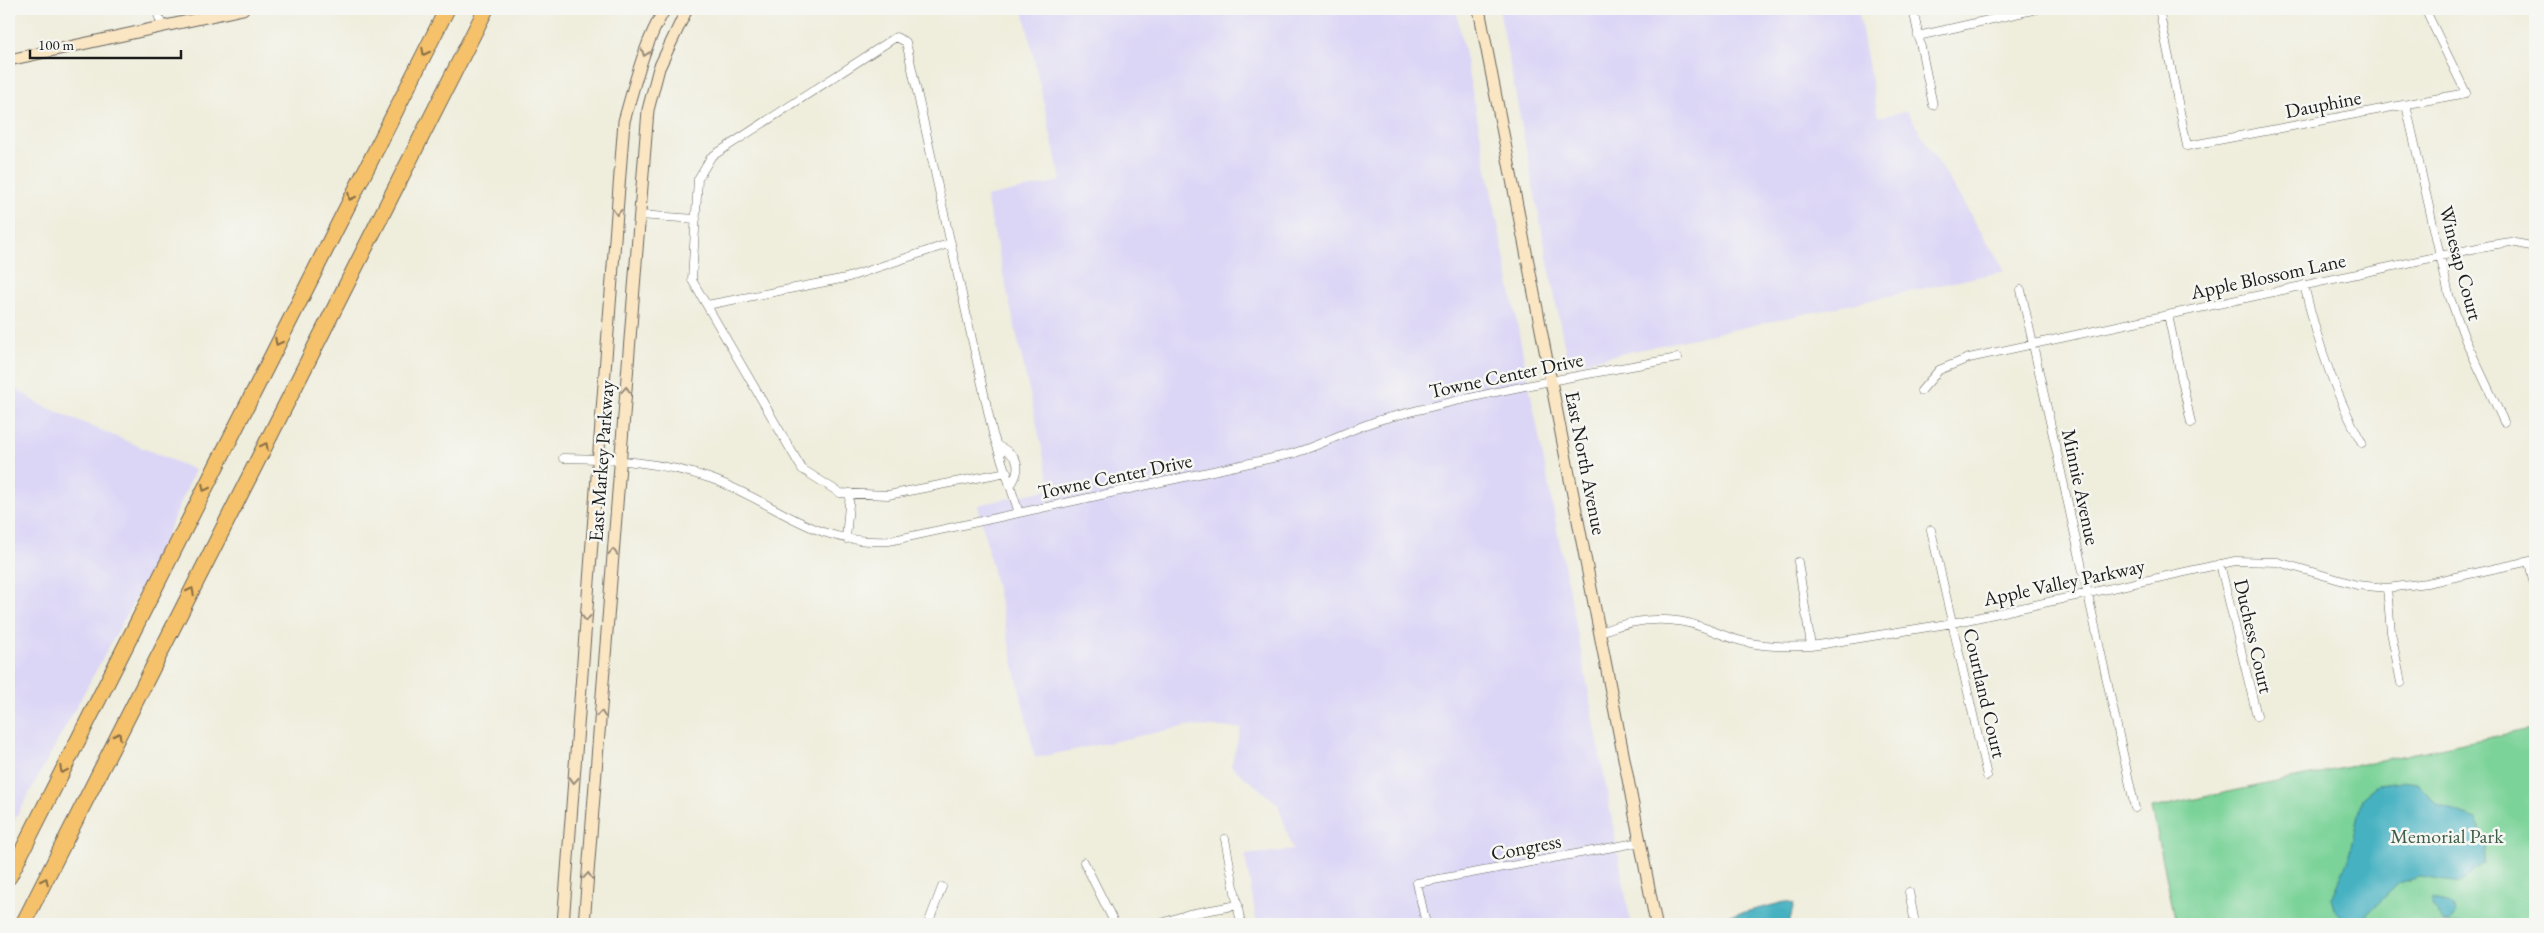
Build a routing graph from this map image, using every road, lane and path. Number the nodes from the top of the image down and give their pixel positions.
1 (156, 9) edge
2 (243, 9) edge
3 (447, 9) edge
4 (486, 9) edge
5 (665, 9) edge
6 (687, 9) edge
7 (1479, 9) edge
8 (1913, 9) edge
9 (2037, 9) edge
10 (2159, 9) edge
11 (2425, 9) edge
12 (162, 26) junction
13 (1918, 36) junction
14 (9, 60) edge
15 (1933, 105) dead end
16 (2406, 105) junction
17 (640, 215) junction
18 (696, 219) junction
19 (951, 242) junction
20 (2535, 247) edge
21 (2439, 256) junction
22 (2304, 285) junction
23 (2022, 290) dead end
24 (706, 305) junction
25 (2168, 315) junction
26 (2033, 344) junction
27 (1678, 358) dead end
28 (1551, 380) junction
29 (1921, 391) dead end
30 (2504, 422) dead end
31 (2191, 423) dead end
32 (2362, 443) dead end
33 (998, 446) junction
34 (562, 458) dead end
35 (598, 459) junction
36 (620, 460) junction
37 (1007, 472) junction
38 (1011, 485) junction
39 (850, 493) junction
40 (1019, 513) junction
41 (1931, 530) dead end
42 (846, 538) junction
43 (2532, 561) edge
44 (1798, 562) dead end
45 (2220, 564) junction
46 (2387, 588) junction
47 (2535, 589) edge
48 (2087, 594) junction
49 (1953, 623) junction
50 (1600, 632) junction
51 (1811, 646) junction
52 (2401, 683) dead end
53 (2257, 716) dead end
54 (1987, 776) dead end
55 (2135, 808) dead end
56 (1225, 839) dead end
57 (1640, 842) junction
58 (1084, 862) dead end
59 (9, 877) edge
60 (942, 887) dead end
61 (1910, 892) dead end
62 (1238, 905) junction
63 (1914, 918) dead end
64 (22, 924) edge
65 (562, 924) edge
66 (584, 924) edge
67 (928, 924) edge
68 (1115, 924) edge
69 (1159, 924) edge
70 (1241, 924) edge
71 (1426, 924) edge
72 (1656, 924) edge

1 - 12 street
2 - 12 street
3 -> 59 highway
64 -> 4 highway
5 -> 35 street, East Markey Parkway
6 - 17 street, East Markey Parkway
7 - 28 street, East North Avenue
8 - 13 street
9 - 13 street
10 - 16 street, Dauphine
11 - 16 street, Dauphine
12 - 14 street
13 - 15 street
16 - 21 street, Winesap Court
17 - 18 street
36 -> 17 street, East Markey Parkway
18 - 19 street
18 - 24 street
19 - 24 street
19 - 33 street
20 - 21 street, Apple Blossom Lane
21 - 22 street, Apple Blossom Lane
21 - 30 street, Winesap Court
22 - 25 street, Apple Blossom Lane
22 - 32 street
23 - 26 street, Minnie Avenue
24 - 39 street
25 - 26 street, Apple Blossom Lane
25 - 31 street
26 - 29 street, Apple Blossom Lane
26 - 48 street, Minnie Avenue
27 - 28 street, Towne Center Drive
28 - 40 street, Towne Center Drive
28 - 50 street, East North Avenue
33 - 37 street
33 - 38 street
34 - 35 street, Towne Center Drive
35 - 36 street, Towne Center Drive
35 -> 65 street, East Markey Parkway
36 - 42 street, Towne Center Drive
66 -> 36 street, East Markey Parkway
37 - 38 street
37 - 39 street
38 - 40 street
39 - 42 street
40 - 42 street, Towne Center Drive
41 - 49 street, Courtland Court
43 - 46 street, Apple Valley Parkway
43 - 47 street
44 - 51 street
45 - 46 street, Apple Valley Parkway
45 - 48 street, Apple Valley Parkway
45 - 53 street, Duchess Court
46 - 52 street
48 - 49 street, Apple Valley Parkway
48 - 55 street, Minnie Avenue
49 - 51 street, Apple Valley Parkway
49 - 54 street, Courtland Court
50 - 51 street, Apple Valley Parkway
50 - 57 street, East North Avenue
56 - 62 street
57 - 71 street, Congress
57 - 72 street, East North Avenue
58 - 68 street
60 - 67 street
61 - 63 street
62 - 69 street
62 - 70 street

